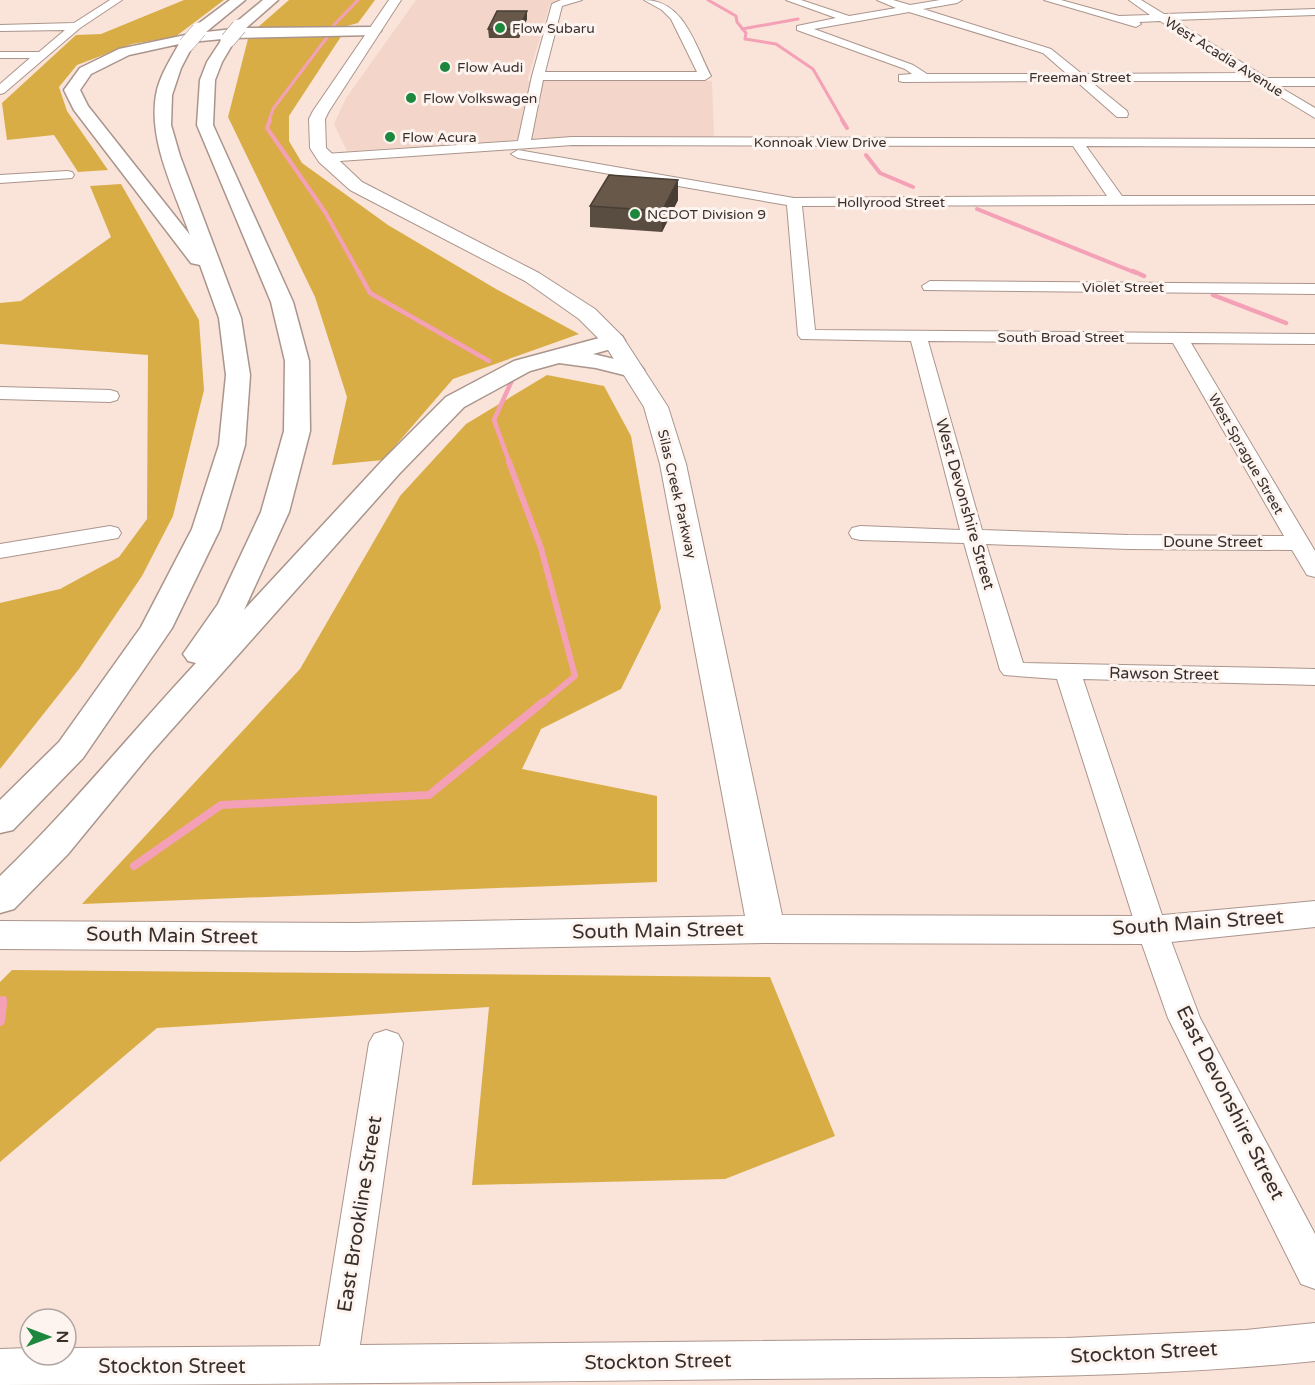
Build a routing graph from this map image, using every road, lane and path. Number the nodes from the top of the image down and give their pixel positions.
1 (117, 0) edge
2 (238, 0) edge
3 (270, 0) edge
4 (395, 0) edge
5 (577, 0) edge
6 (649, 0) edge
7 (791, 0) edge
8 (882, 0) edge
9 (957, 0) edge
10 (1049, 0) edge
11 (1134, 0) edge
12 (1287, 0) edge
13 (910, 9) junction
14 (1313, 13) edge
15 (1161, 18) junction
16 (848, 19) junction
17 (1120, 20) junction
18 (76, 26) junction
19 (0, 28) edge
20 (374, 31) junction
21 (1198, 42) junction
22 (0, 55) edge
23 (39, 55) junction
24 (538, 76) junction
25 (922, 76) junction
26 (903, 78) dead end
27 (1080, 78) junction
28 (1261, 80) junction
29 (1315, 82) edge
30 (0, 90) edge
31 (1122, 114) dead end
32 (1315, 114) edge
33 (524, 143) junction
34 (1077, 143) junction
35 (1315, 143) edge
36 (472, 147) junction
37 (325, 158) junction
38 (67, 175) dead end
39 (0, 179) edge
40 (1315, 200) edge
41 (1118, 201) junction
42 (794, 202) junction
43 (218, 283) junction
44 (930, 286) dead end
45 (1315, 289) edge
46 (918, 336) junction
47 (1178, 337) junction
48 (1315, 339) edge
49 (614, 342) junction
50 (522, 366) junction
51 (633, 370) junction
52 (0, 393) edge
53 (110, 396) dead end
54 (110, 533) dead end
55 (860, 533) dead end
56 (973, 536) junction
57 (1299, 543) junction
58 (0, 551) edge
59 (1315, 570) edge
60 (1013, 670) joint
61 (1068, 673) junction
62 (1315, 677) edge
63 (138, 746) junction
64 (0, 821) edge
65 (0, 899) edge
66 (1315, 914) edge
67 (766, 929) junction
68 (1152, 930) junction
69 (0, 935) edge
70 (386, 1043) dead end
71 (1315, 1272) edge
72 (1315, 1342) edge
73 (0, 1368) edge
74 (336, 1375) edge

1 - 18 street
2 - 43 highway, bridge
3 - 63 highway
4 - 20 main road
5 - 24 street
6 - 24 street
7 - 16 street
8 - 13 street
9 - 13 street
10 - 17 street
11 - 15 street, West Acadia Avenue
12 - 14 street
13 - 16 street
13 - 27 street
14 - 15 street
15 - 17 street
15 - 21 street, West Acadia Avenue
16 - 25 street
17 - 21 street
18 - 19 street
18 - 23 street
20 - 37 main road
20 - 43 highway
21 - 28 street, West Acadia Avenue
22 - 23 street
23 - 30 street
24 - 33 street
25 - 26 street, Freeman Street
25 - 27 street, Freeman Street
27 - 28 street, Freeman Street
27 - 31 street
28 - 29 street, Freeman Street
28 - 32 street, West Acadia Avenue
33 - 34 street, Konnoak View Drive
33 - 36 street, Konnoak View Drive
34 - 35 street, Konnoak View Drive
34 - 41 street
36 - 37 street, Konnoak View Drive
36 - 42 street, Hollyrood Street
37 - 49 main road, Silas Creek Parkway
38 - 39 street
40 - 41 street, Hollyrood Street
41 - 42 street, Hollyrood Street
42 - 46 street, South Broad Street
43 - 64 highway
44 - 45 street, Violet Street
46 - 47 street, South Broad Street
46 - 56 street, West Devonshire Street
47 - 48 street, South Broad Street
47 - 57 street, West Sprague Street
49 - 50 highway
49 - 51 main road, Silas Creek Parkway
50 - 51 highway
50 - 63 highway
51 - 67 main road, Silas Creek Parkway
52 - 53 street
54 - 58 street
55 - 56 street, Doune Street
56 - 57 street, Doune Street
56 - 60 street, West Devonshire Street
57 - 59 street, West Sprague Street
60 - 61 street, Rawson Street
61 - 62 street, Rawson Street
61 - 68 street
63 - 65 highway
66 - 68 main road, South Main Street
67 - 68 main road, South Main Street
67 - 69 main road, South Main Street
68 - 71 street, East Devonshire Street
70 - 74 street, East Brookline Street
72 - 74 street, Stockton Street
73 - 74 street, Stockton Street

